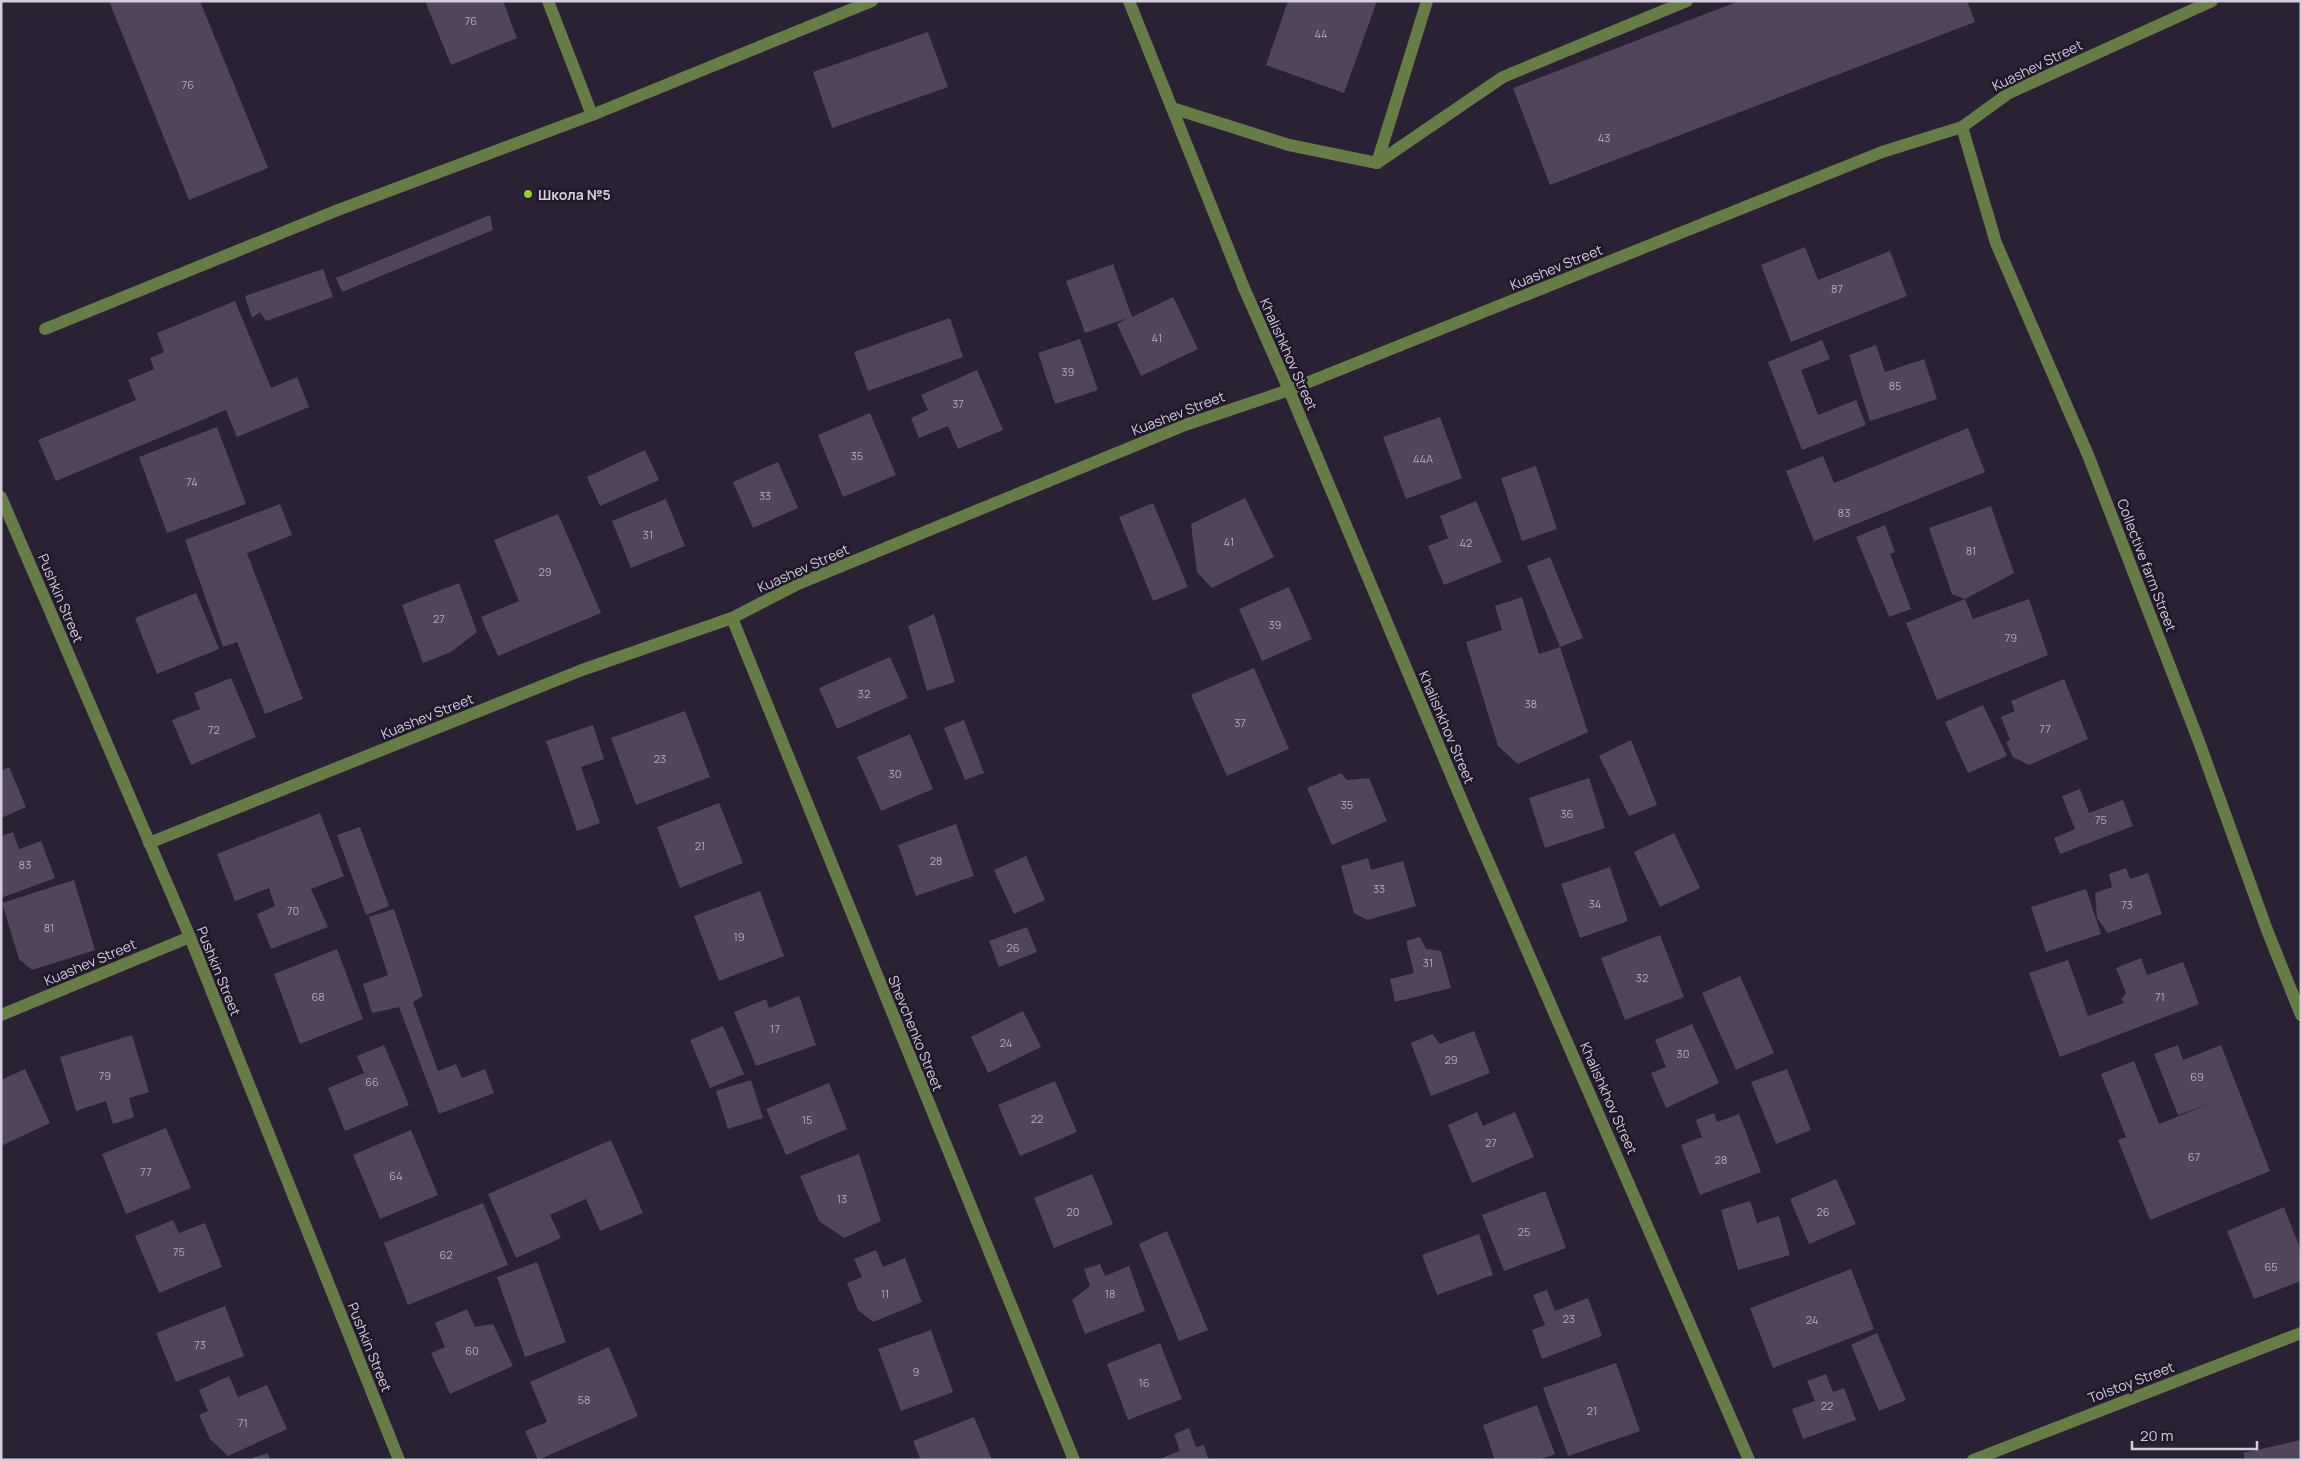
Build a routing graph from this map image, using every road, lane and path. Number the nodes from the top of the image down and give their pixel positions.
1 (548, 1) edge
2 (872, 1) edge
3 (1129, 1) edge
4 (1427, 1) edge
5 (1686, 1) edge
6 (2212, 1) edge
7 (1172, 108) junction
8 (592, 115) junction
9 (1962, 126) junction
10 (1377, 163) junction
11 (45, 329) dead end
12 (1289, 390) junction
13 (1, 497) edge
14 (732, 618) junction
15 (149, 843) junction
16 (190, 937) junction
17 (1, 1015) edge
18 (2301, 1015) edge
19 (2301, 1333) edge
20 (399, 1460) edge
21 (1074, 1460) edge
22 (1749, 1460) edge
23 (1973, 1460) edge

1 - 8 street
2 - 8 street
3 - 7 street, Khalishkhov Street
4 - 10 street
5 - 10 street
6 - 9 street, Kuashev Street
7 - 10 street
7 - 12 street, Khalishkhov Street
8 - 11 street
9 - 12 street, Kuashev Street
9 - 18 street, Collective farm Street
12 - 14 street, Kuashev Street
12 - 22 street, Khalishkhov Street
13 - 15 street, Pushkin Street
14 - 15 street, Kuashev Street
14 - 21 street, Shevchenko Street
15 - 16 street, Pushkin Street
16 - 17 street, Kuashev Street
16 - 20 street, Pushkin Street
19 - 23 street, Tolstoy Street

